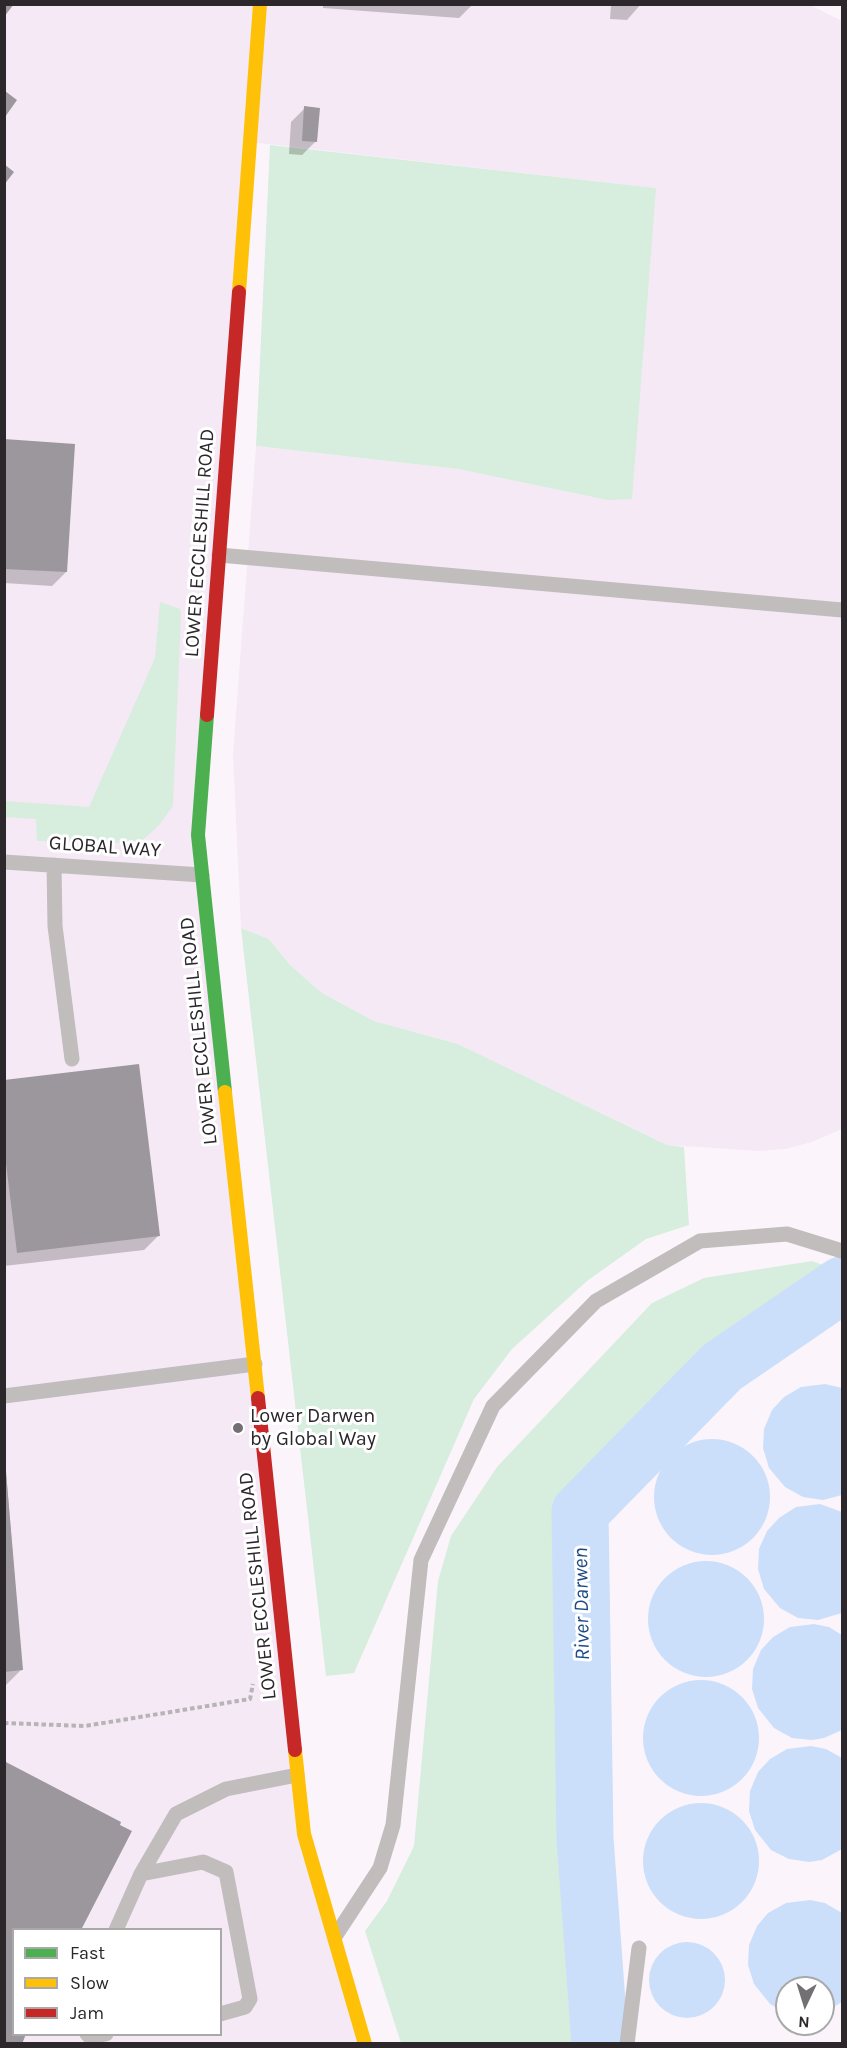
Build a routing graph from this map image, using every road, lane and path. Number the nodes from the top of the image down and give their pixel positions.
1 (260, 4) edge
2 (219, 555) junction
3 (843, 610) edge
4 (4, 862) edge
5 (54, 865) junction
6 (202, 875) junction
7 (72, 1059) dead end
8 (842, 1250) edge
9 (255, 1364) junction
10 (4, 1396) edge
11 (287, 1672) junction
12 (4, 1723) edge
13 (297, 1775) junction
14 (141, 1874) junction
15 (116, 1928) edge
16 (334, 1938) junction
17 (639, 1948) dead end
18 (222, 2013) edge
19 (365, 2043) edge
20 (627, 2043) edge

1 - 2 street, LOWER ECCLESHILL ROAD
2 - 3 lane
2 - 6 street, LOWER ECCLESHILL ROAD
4 - 5 lane, GLOBAL WAY
5 - 6 lane, GLOBAL WAY
5 - 7 lane
6 - 9 street, LOWER ECCLESHILL ROAD
8 - 16 lane
9 - 10 lane
9 - 11 street, LOWER ECCLESHILL ROAD
11 - 12 path
11 - 13 street, LOWER ECCLESHILL ROAD
13 - 14 lane
13 - 16 street, LOWER ECCLESHILL ROAD
14 - 15 lane
14 - 18 lane
16 - 19 street, LOWER ECCLESHILL ROAD
17 - 20 lane

